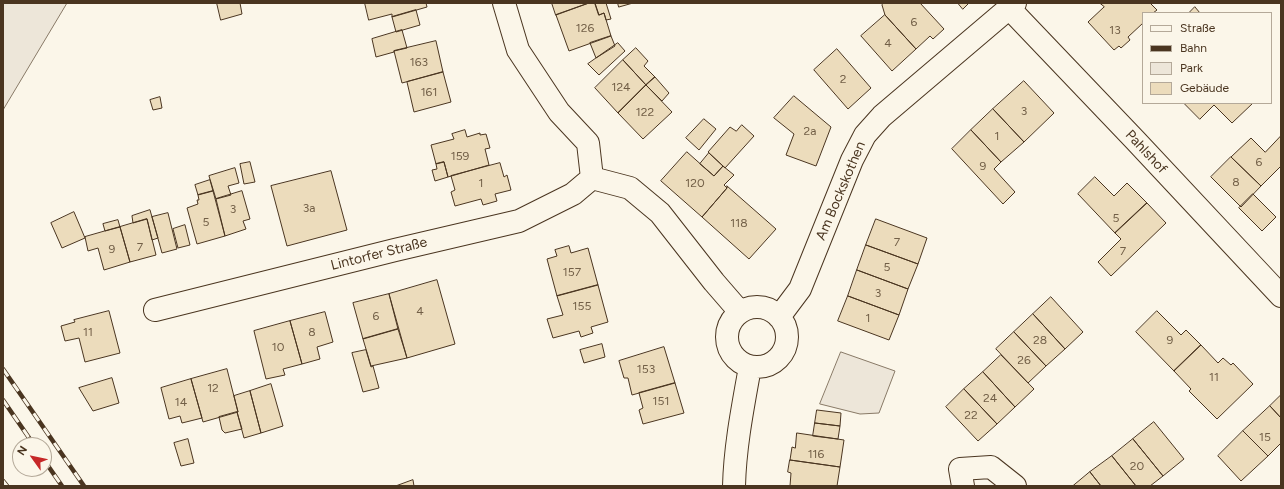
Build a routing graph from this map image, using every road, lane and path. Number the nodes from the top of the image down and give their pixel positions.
1 (504, 3) edge
2 (1012, 6) edge
3 (592, 178) junction
4 (1281, 296) edge
5 (155, 310) dead end
6 (740, 312) junction
7 (779, 317) junction
8 (750, 367) junction
9 (961, 478) edge
10 (734, 486) edge
11 (1015, 486) edge

1 - 3 street
2 - 4 street, Pahlshof
2 - 7 street, Am Bockskothen
3 - 5 street, Lintorfer Straße
3 - 6 street
6 - 7 street
6 - 8 street
7 - 8 street
8 - 10 street
9 - 11 street

